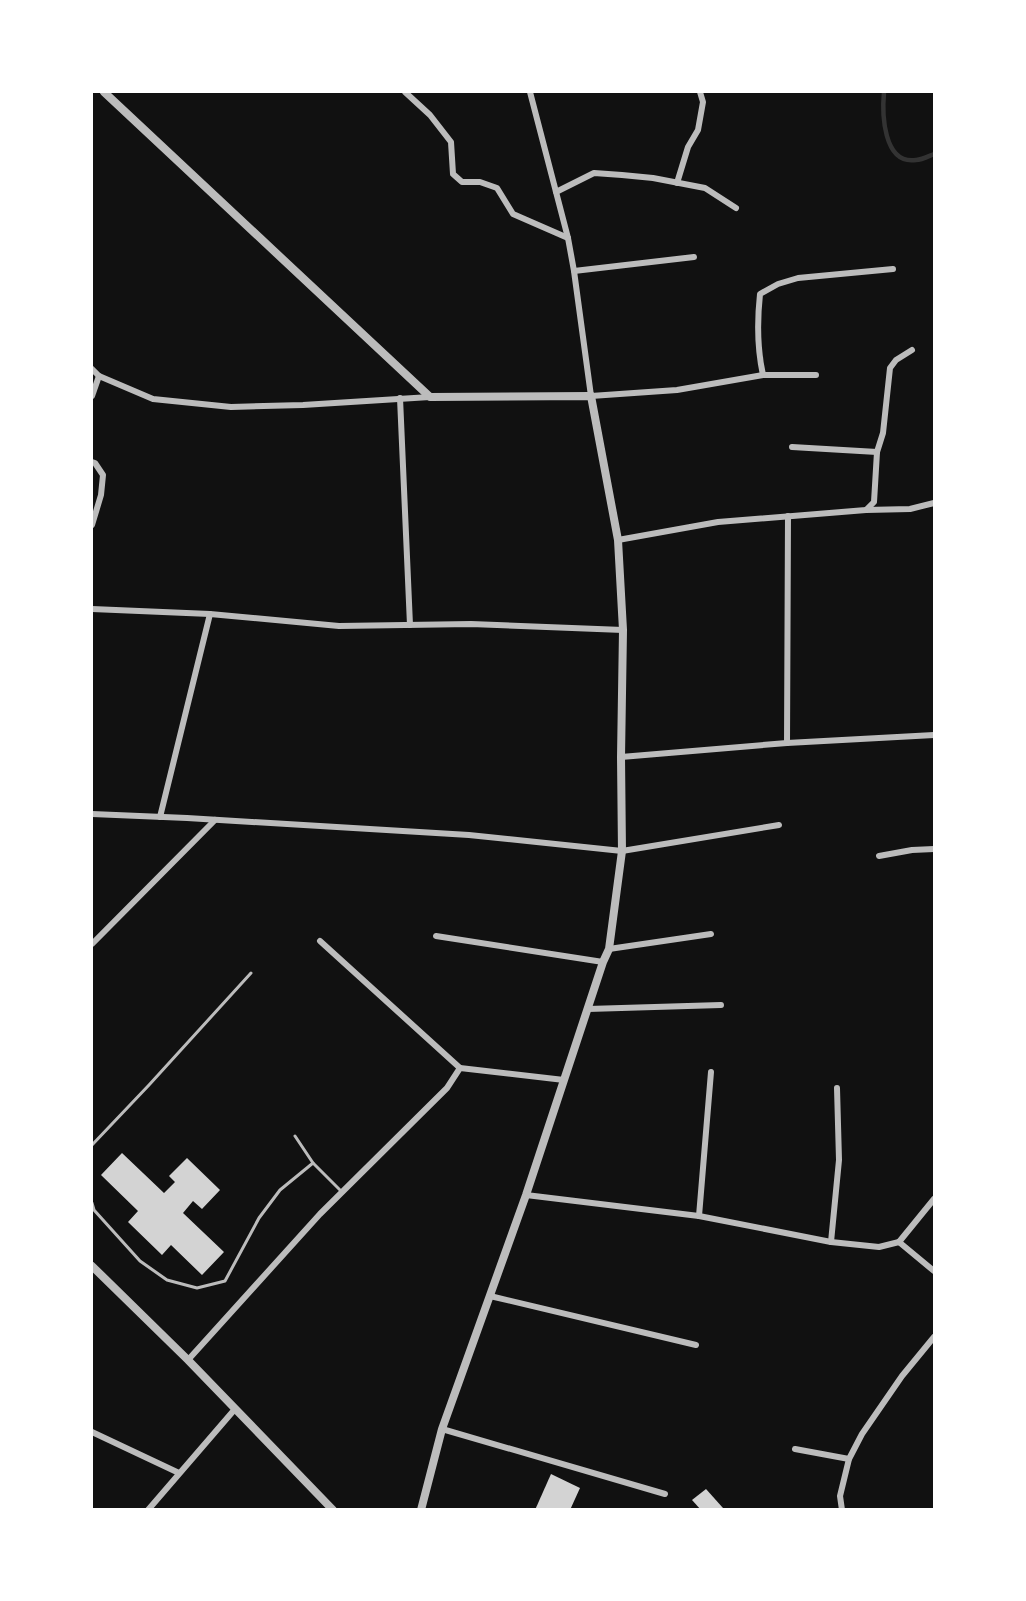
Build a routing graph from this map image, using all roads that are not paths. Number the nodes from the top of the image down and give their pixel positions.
1 (104, 92) edge
2 (405, 92) edge
3 (530, 92) edge
4 (700, 92) edge
5 (677, 183) junction
6 (556, 192) junction
7 (736, 208) dead end
8 (568, 238) junction
9 (694, 257) dead end
10 (893, 269) dead end
11 (574, 271) junction
12 (912, 350) dead end
13 (92, 369) edge
14 (763, 375) junction
15 (816, 375) dead end
16 (99, 376) junction
17 (92, 396) edge
18 (591, 396) junction
19 (430, 397) junction
20 (400, 399) junction
21 (792, 447) dead end
22 (877, 452) junction
23 (92, 462) edge
24 (934, 503) edge
25 (866, 510) junction
26 (788, 516) junction
27 (92, 525) edge
28 (618, 540) junction
29 (92, 609) edge
30 (210, 614) junction
31 (410, 625) junction
32 (623, 630) junction
33 (934, 735) edge
34 (787, 743) junction
35 (621, 757) junction
36 (92, 814) edge
37 (160, 817) junction
38 (214, 819) junction
39 (779, 825) dead end
40 (934, 849) edge
41 (622, 850) junction
42 (879, 856) dead end
43 (711, 933) dead end
44 (436, 936) dead end
45 (320, 941) dead end
46 (92, 944) edge
47 (609, 949) junction
48 (603, 962) junction
49 (251, 973) dead end
50 (721, 1005) dead end
51 (588, 1009) junction
52 (460, 1068) junction
53 (711, 1072) dead end
54 (564, 1080) junction
55 (837, 1088) dead end
56 (295, 1136) dead end
57 (92, 1145) edge
58 (313, 1162) junction
59 (342, 1192) junction
60 (526, 1195) junction
61 (934, 1199) edge
62 (92, 1203) edge
63 (699, 1216) junction
64 (831, 1242) junction
65 (899, 1242) junction
66 (92, 1266) edge
67 (934, 1271) edge
68 (490, 1296) junction
69 (934, 1337) edge
70 (696, 1345) dead end
71 (188, 1360) junction
72 (235, 1409) junction
73 (442, 1429) junction
74 (92, 1432) edge
75 (795, 1449) dead end
76 (849, 1459) junction
77 (179, 1473) junction
78 (665, 1494) dead end
79 (148, 1509) edge
80 (333, 1509) edge
81 (421, 1509) edge
82 (842, 1509) edge

1 - 19 street
2 - 8 street
3 - 6 street
4 - 5 street
5 - 6 street
5 - 7 street
6 - 8 street
8 - 11 street
9 - 11 street
10 - 14 street
11 - 18 street
12 - 22 street
13 - 16 street
14 - 15 street
14 - 18 street
16 - 17 street
16 - 20 street
18 - 19 street
18 - 28 street
19 - 20 street
20 - 31 street
21 - 22 street
22 - 25 street
23 - 27 street
24 - 25 street
25 - 26 street
26 - 28 street
26 - 34 street
28 - 32 street
29 - 30 street
30 - 31 street
30 - 37 street
31 - 32 street
32 - 35 street
33 - 34 street
34 - 35 street
35 - 41 street
36 - 37 street
37 - 38 street
38 - 41 street
38 - 46 street
39 - 41 street
40 - 42 street
41 - 47 street
43 - 47 street
44 - 48 street
45 - 52 street
47 - 48 street
48 - 51 street
49 - 57 lane
50 - 51 street
51 - 54 street
52 - 54 street
52 - 59 street
53 - 63 street
54 - 60 street
55 - 64 street
56 - 58 lane
58 - 59 lane
58 - 62 lane
59 - 71 street
60 - 63 street
60 - 68 street
61 - 65 street
63 - 64 street
64 - 65 street
65 - 67 street
66 - 71 street
68 - 70 street
68 - 73 street
69 - 76 street
71 - 72 street
72 - 77 street
72 - 80 street
73 - 78 street
73 - 81 street
74 - 77 street
75 - 76 street
76 - 82 street
77 - 79 street

